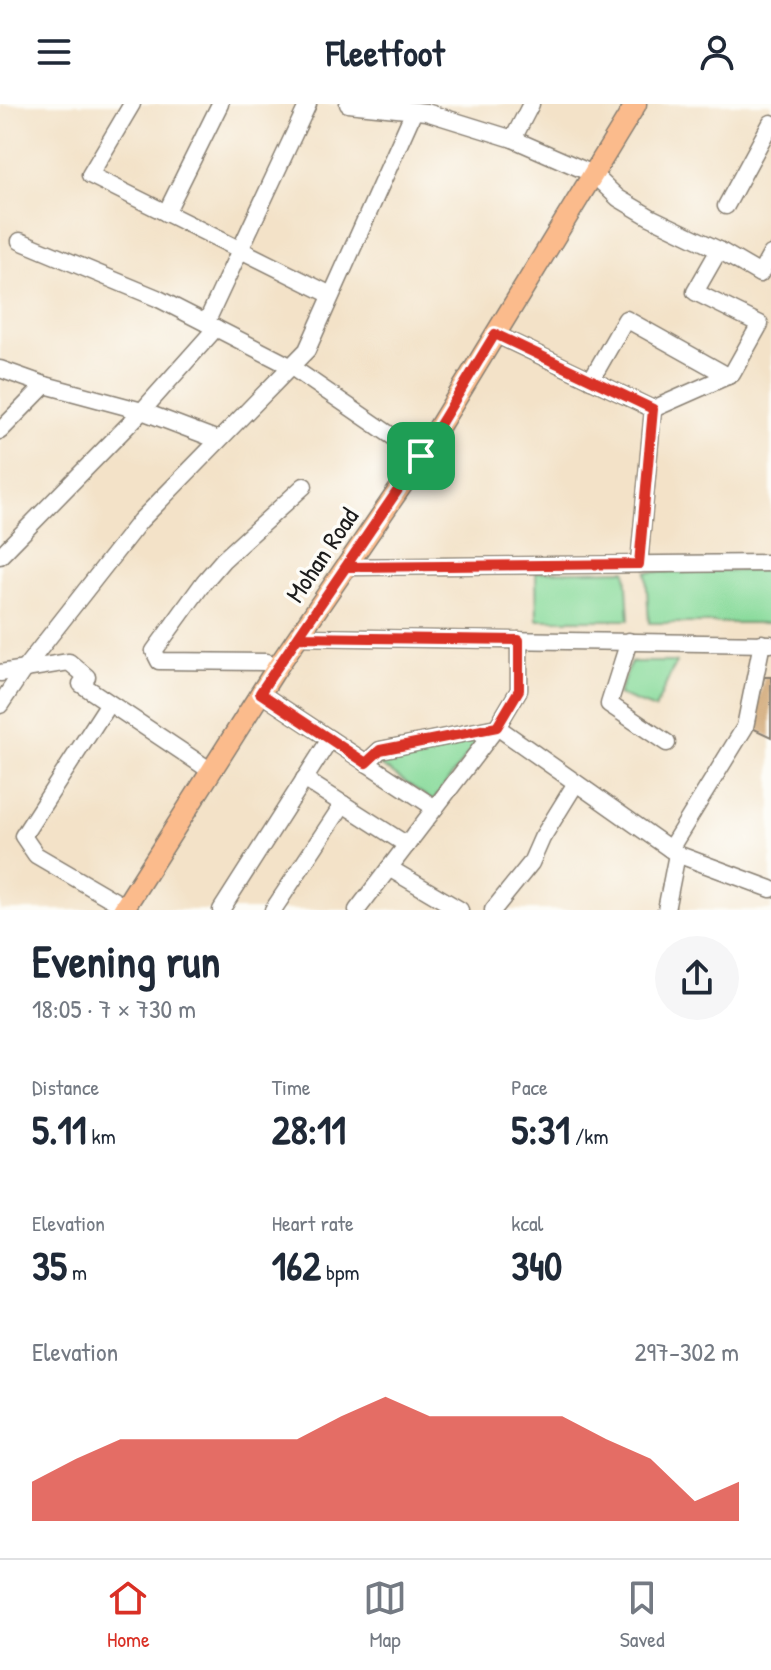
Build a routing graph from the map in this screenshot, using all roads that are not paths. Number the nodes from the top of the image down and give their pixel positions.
1 (132, 104) edge
2 (220, 104) edge
3 (308, 104) edge
4 (348, 104) edge
5 (531, 104) edge
6 (636, 104) edge
7 (422, 109) edge
8 (771, 123) edge
9 (513, 139) junction
10 (593, 174) junction
11 (726, 206) dead end
12 (166, 213) junction
13 (20, 241) dead end
14 (240, 250) junction
15 (719, 250) junction
16 (771, 254) edge
17 (331, 295) junction
18 (211, 326) junction
19 (495, 334) junction
20 (290, 366) junction
21 (0, 369) edge
22 (728, 376) junction
23 (591, 380) junction
24 (45, 385) junction
25 (653, 409) junction
26 (142, 411) junction
27 (0, 431) edge
28 (218, 440) junction
29 (421, 456) junction
30 (304, 486) dead end
31 (0, 556) edge
32 (771, 563) edge
33 (639, 564) junction
34 (346, 567) junction
35 (298, 637) junction
36 (519, 640) junction
37 (629, 641) junction
38 (766, 644) edge
39 (24, 669) junction
40 (276, 669) junction
41 (0, 673) edge
42 (260, 693) junction
43 (109, 703) junction
44 (0, 705) edge
45 (497, 727) junction
46 (330, 739) junction
47 (667, 743) dead end
48 (366, 763) junction
49 (211, 771) junction
50 (304, 779) junction
51 (576, 783) junction
52 (343, 804) junction
53 (435, 808) junction
54 (407, 845) junction
55 (673, 852) junction
56 (389, 868) junction
57 (771, 889) edge
58 (124, 908) edge
59 (221, 910) edge
60 (273, 910) edge
61 (357, 910) edge
62 (460, 910) edge
63 (493, 910) edge
64 (666, 910) edge

1 - 12 street
2 - 12 street
3 - 14 street
4 - 7 street
5 - 9 street
6 - 10 main road, Mohan Road
7 - 9 street
7 - 17 street
8 - 11 street
9 - 10 street
10 - 15 street
10 - 19 main road, Mohan Road
12 - 14 street
13 - 18 street
14 - 17 street
14 - 18 street
15 - 16 street
15 - 22 street
17 - 20 street
18 - 20 street
18 - 26 street
19 - 23 street
19 - 29 main road, Mohan Road
20 - 28 street
20 - 29 street
21 - 24 street
22 - 23 street
22 - 25 street
23 - 25 street
24 - 26 street
24 - 27 street
25 - 33 street
26 - 28 street
26 - 31 street
28 - 39 street
29 - 34 main road, Mohan Road
30 - 40 street
32 - 33 street
33 - 34 street
34 - 35 main road, Mohan Road
35 - 36 street
35 - 40 main road, Mohan Road
36 - 37 street
36 - 45 street
37 - 38 street
37 - 47 street
38 - 55 street
39 - 41 street
39 - 43 street
39 - 44 street
40 - 42 main road, Mohan Road
42 - 46 street
42 - 49 main road, Mohan Road
43 - 49 street
43 - 58 street
45 - 48 street
45 - 51 street
45 - 53 street
46 - 48 street
46 - 50 street
48 - 53 street
49 - 58 main road, Mohan Road
50 - 52 street
50 - 59 street
51 - 55 street
51 - 63 street
52 - 54 street
52 - 60 street
53 - 54 street
54 - 56 street
55 - 57 street
55 - 64 street
56 - 61 street
56 - 62 street

